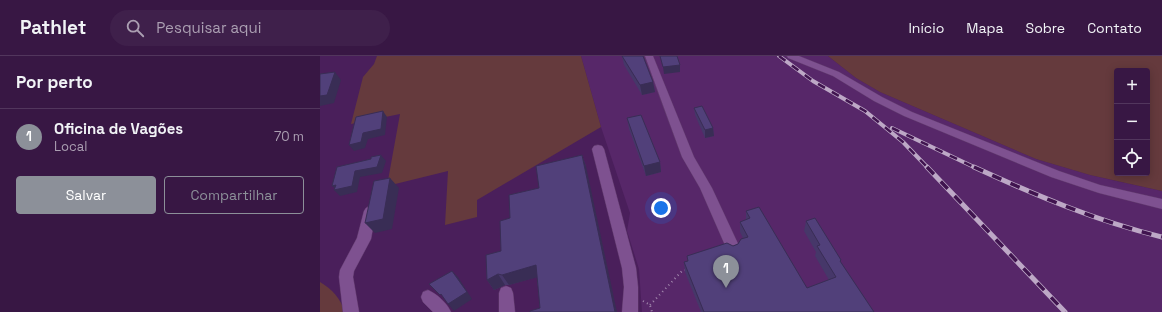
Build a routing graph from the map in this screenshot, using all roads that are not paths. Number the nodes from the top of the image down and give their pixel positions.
1 (649, 56) edge
2 (791, 56) edge
3 (598, 149) dead end
4 (372, 199) edge
5 (1162, 204) edge
6 (733, 248) edge
7 (506, 293) dead end
8 (428, 296) dead end
9 (351, 312) edge
10 (443, 312) edge
11 (507, 312) edge
12 (631, 312) edge

1 - 6 lane
2 - 5 lane
3 - 12 lane
4 - 9 lane
7 - 11 lane
8 - 10 lane

